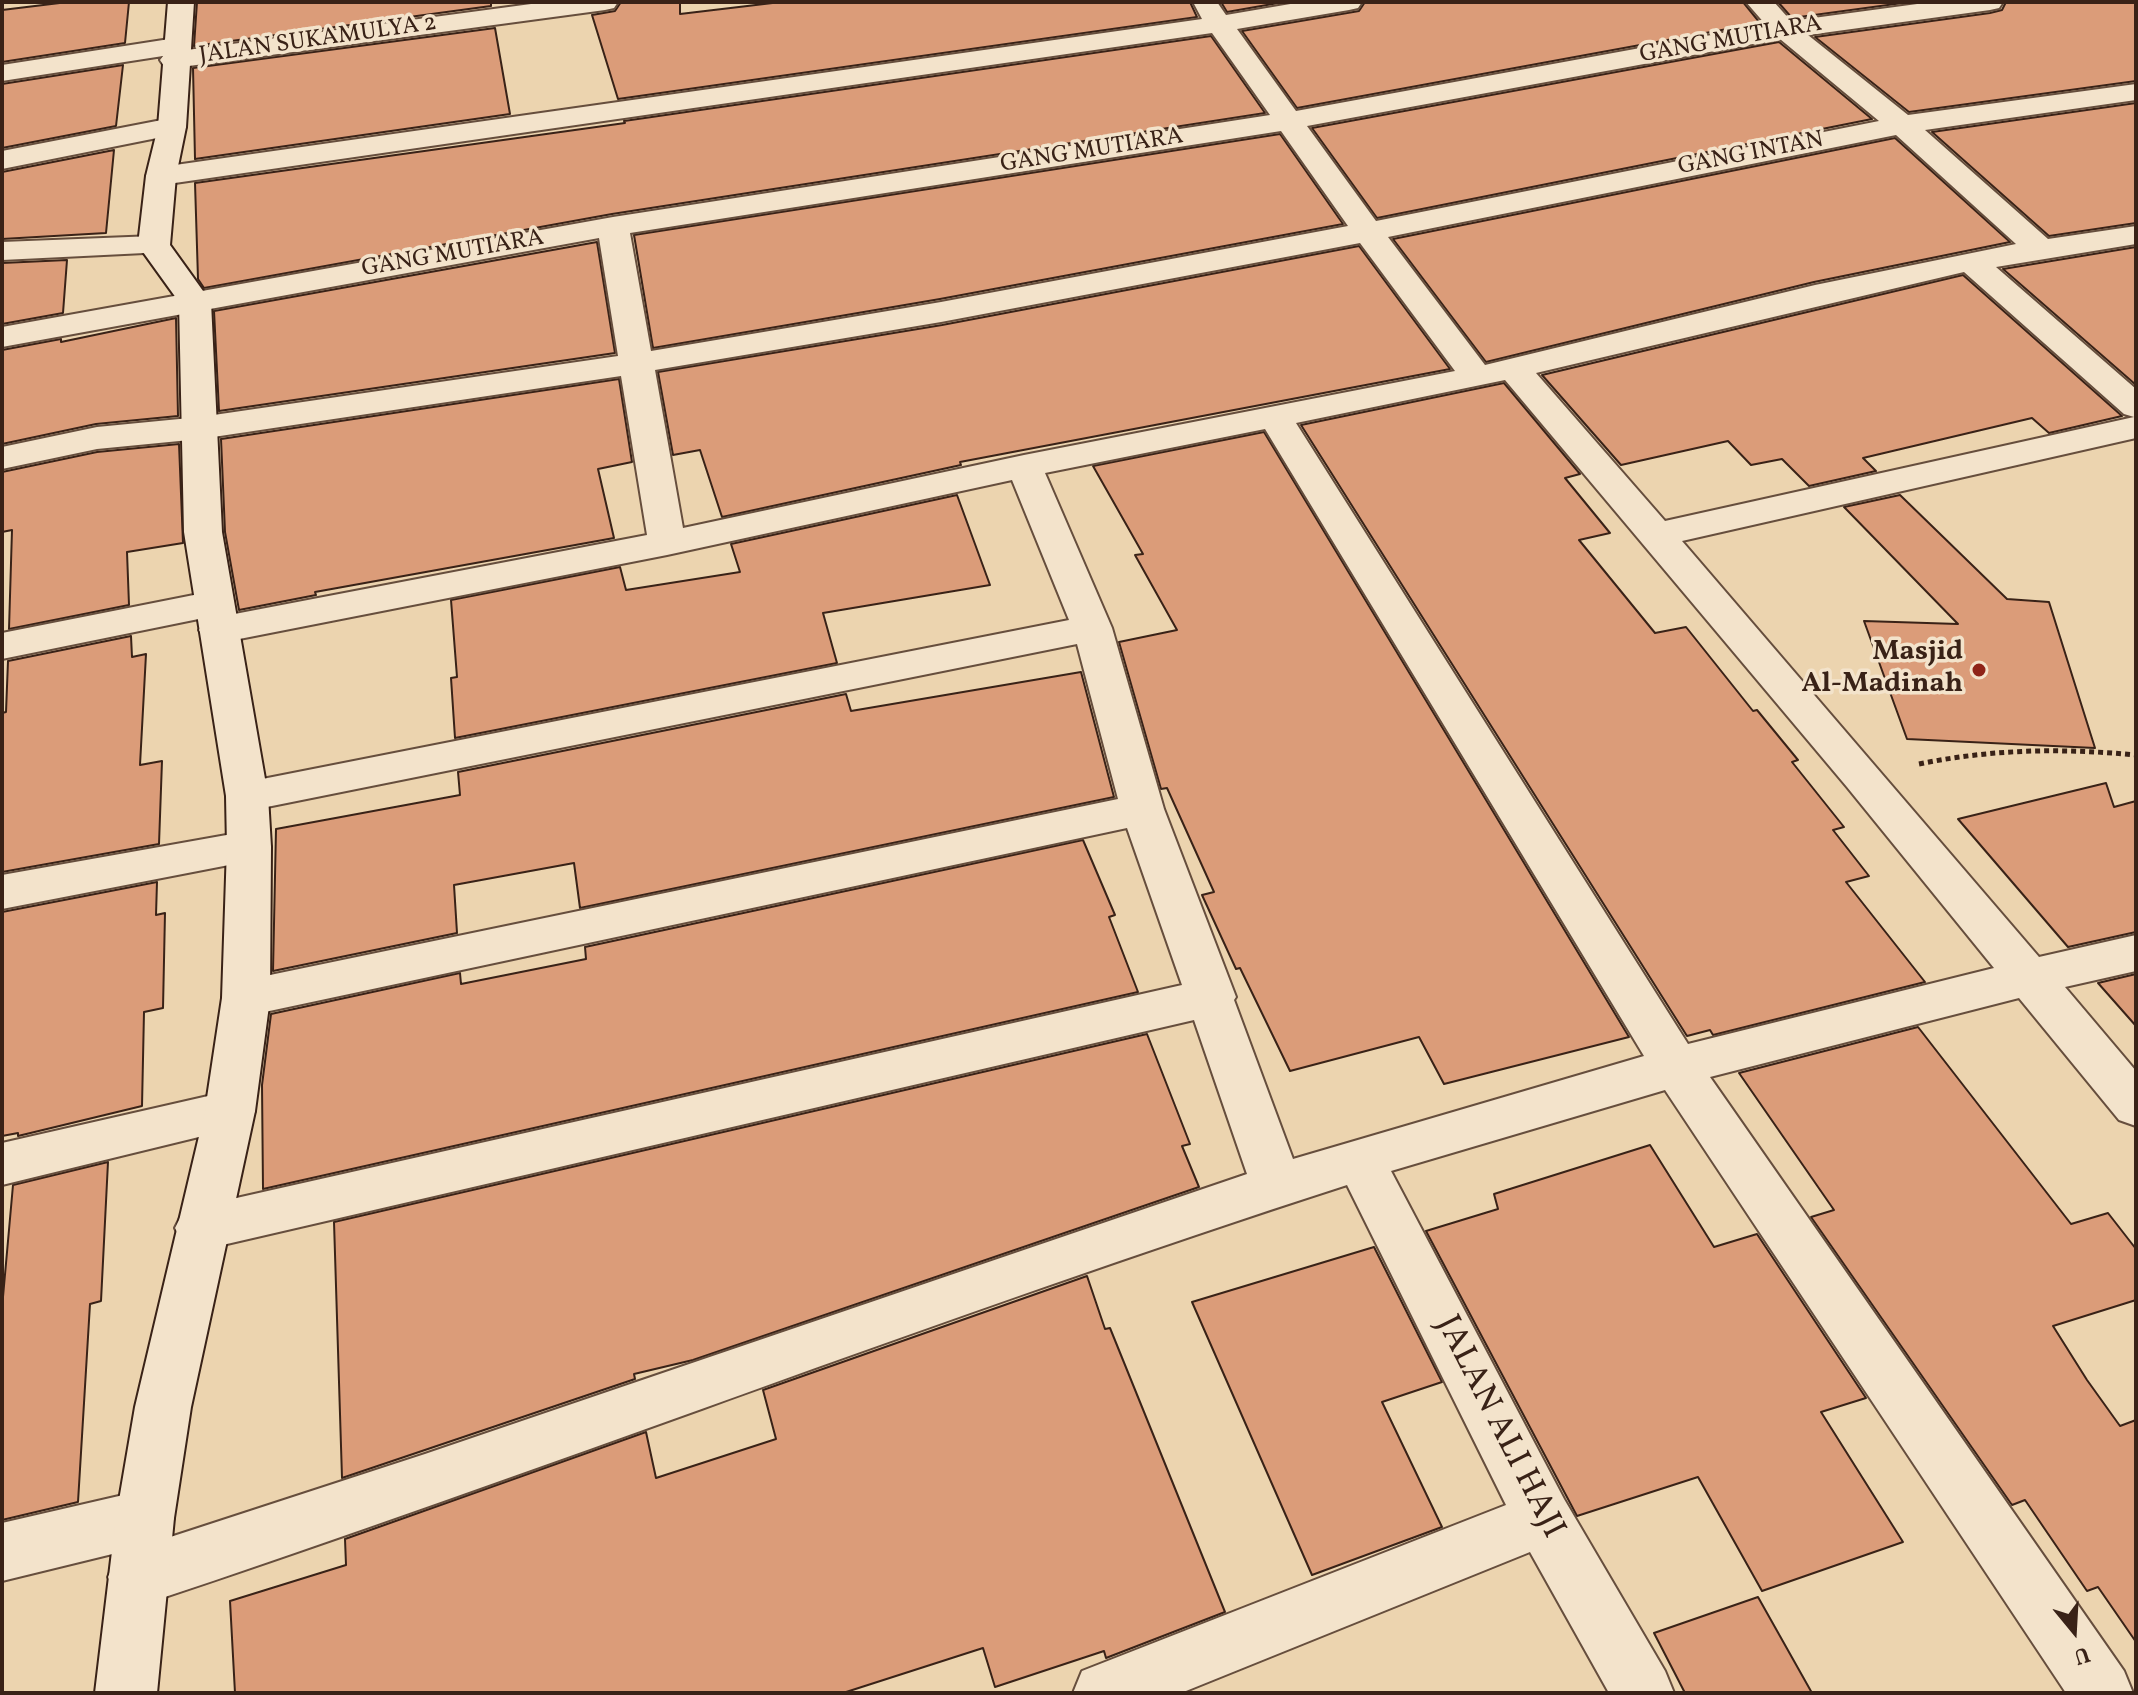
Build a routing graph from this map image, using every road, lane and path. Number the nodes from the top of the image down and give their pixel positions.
1 (181, 2) edge
2 (605, 2) edge
3 (1349, 2) edge
4 (1759, 2) edge
5 (1990, 2) edge
6 (1212, 13) edge
7 (1785, 30) junction
8 (175, 53) junction
9 (2, 73) edge
10 (2136, 92) edge
11 (1290, 121) junction
12 (1902, 125) junction
13 (172, 127) junction
14 (2, 160) edge
15 (161, 176) junction
16 (613, 226) junction
17 (1368, 232) junction
18 (2136, 235) edge
19 (154, 245) junction
20 (2041, 250) junction
21 (2, 251) edge
22 (1971, 261) junction
23 (195, 302) junction
24 (2, 337) edge
25 (638, 363) junction
26 (1495, 373) junction
27 (2136, 407) edge
28 (1274, 416) junction
29 (2136, 427) edge
30 (200, 428) junction
31 (2, 458) edge
32 (1024, 466) junction
33 (1656, 535) junction
34 (667, 543) junction
35 (216, 617) junction
36 (1092, 628) junction
37 (2, 646) edge
38 (2136, 755) edge
39 (1862, 776) junction
40 (247, 796) junction
41 (1142, 809) junction
42 (249, 847) junction
43 (2, 892) edge
44 (2136, 953) edge
45 (2029, 977) junction
46 (1212, 997) junction
47 (246, 998) junction
48 (1676, 1067) junction
49 (2136, 1106) edge
50 (230, 1111) junction
51 (1360, 1160) junction
52 (2, 1164) edge
53 (1277, 1186) junction
54 (201, 1228) junction
55 (145, 1518) junction
56 (1543, 1519) junction
57 (2, 1552) edge
58 (138, 1577) junction
59 (126, 1693) edge
60 (1104, 1693) edge
61 (1643, 1693) edge
62 (2102, 1693) edge

1 - 8 street
2 - 8 street, JALAN SUKAMULYA 2
3 - 6 street
4 - 7 street
5 - 7 street, GANG MUTIARA
6 - 11 street
6 - 15 street
7 - 11 street, GANG MUTIARA
7 - 12 street
8 - 9 street, JALAN SUKAMULYA 2
8 - 13 street
10 - 12 street, GANG INTAN
11 - 16 street, GANG MUTIARA
11 - 17 street
12 - 17 street, GANG INTAN
12 - 20 street
13 - 14 street
13 - 15 street
15 - 19 street
16 - 23 street, GANG MUTIARA
16 - 25 street
17 - 25 street, GANG INTAN
17 - 26 street
18 - 20 street
19 - 21 street
19 - 23 street
20 - 22 street
22 - 26 street
22 - 27 street
23 - 24 street, GANG MUTIARA
23 - 30 street
25 - 30 street, GANG INTAN
25 - 34 street
26 - 28 street
26 - 33 street
28 - 32 street
28 - 48 street
29 - 33 street
30 - 31 street, GANG INTAN
30 - 35 street
32 - 34 street
32 - 36 street
33 - 39 street
34 - 35 street
35 - 37 street
35 - 40 street
36 - 40 street
36 - 41 street
38 - 39 path
39 - 45 street
40 - 42 street
41 - 46 street
41 - 47 street
42 - 43 street
42 - 47 street
44 - 45 street
45 - 48 street
45 - 49 street
46 - 53 street
46 - 54 street
47 - 50 street
48 - 51 street
48 - 62 street
50 - 52 street
50 - 54 street
51 - 53 street
51 - 56 street, JALAN ALI HAJI
53 - 58 street
54 - 55 street
55 - 57 street
55 - 58 street
56 - 60 street
56 - 61 street, JALAN ALI HAJI
58 - 59 street

